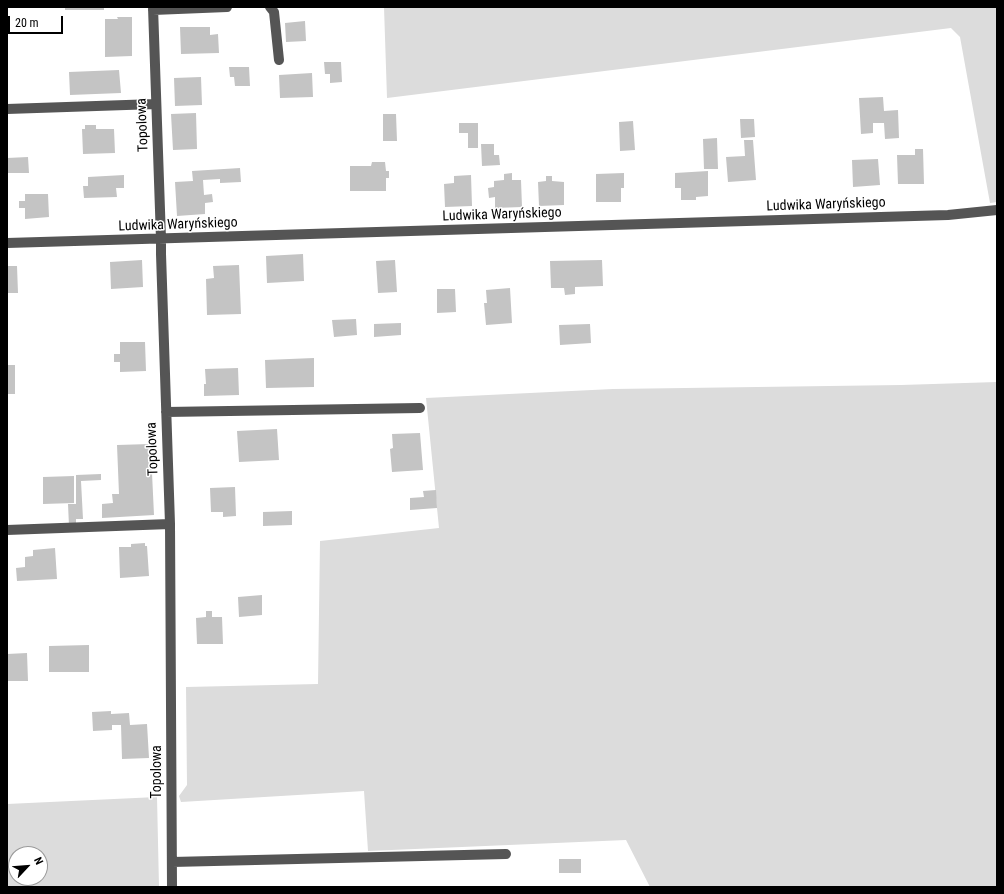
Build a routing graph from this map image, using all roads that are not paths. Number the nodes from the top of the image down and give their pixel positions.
1 (227, 7) edge
2 (270, 7) edge
3 (153, 9) edge
4 (279, 60) dead end
5 (156, 104) junction
6 (7, 109) edge
7 (997, 210) edge
8 (161, 239) junction
9 (7, 244) edge
10 (420, 408) dead end
11 (166, 412) junction
12 (170, 524) junction
13 (7, 530) edge
14 (506, 854) dead end
15 (172, 862) junction
16 (172, 887) edge

1 - 3 street, Topolowa
2 - 4 street
3 - 5 street, Topolowa
5 - 6 street
5 - 8 street, Topolowa
7 - 8 street, Ludwika Waryńskiego
8 - 9 street, Ludwika Waryńskiego
8 - 11 street, Topolowa
10 - 11 street
11 - 12 street, Topolowa
12 - 13 street
12 - 15 street, Topolowa
14 - 15 street
15 - 16 street, Topolowa

